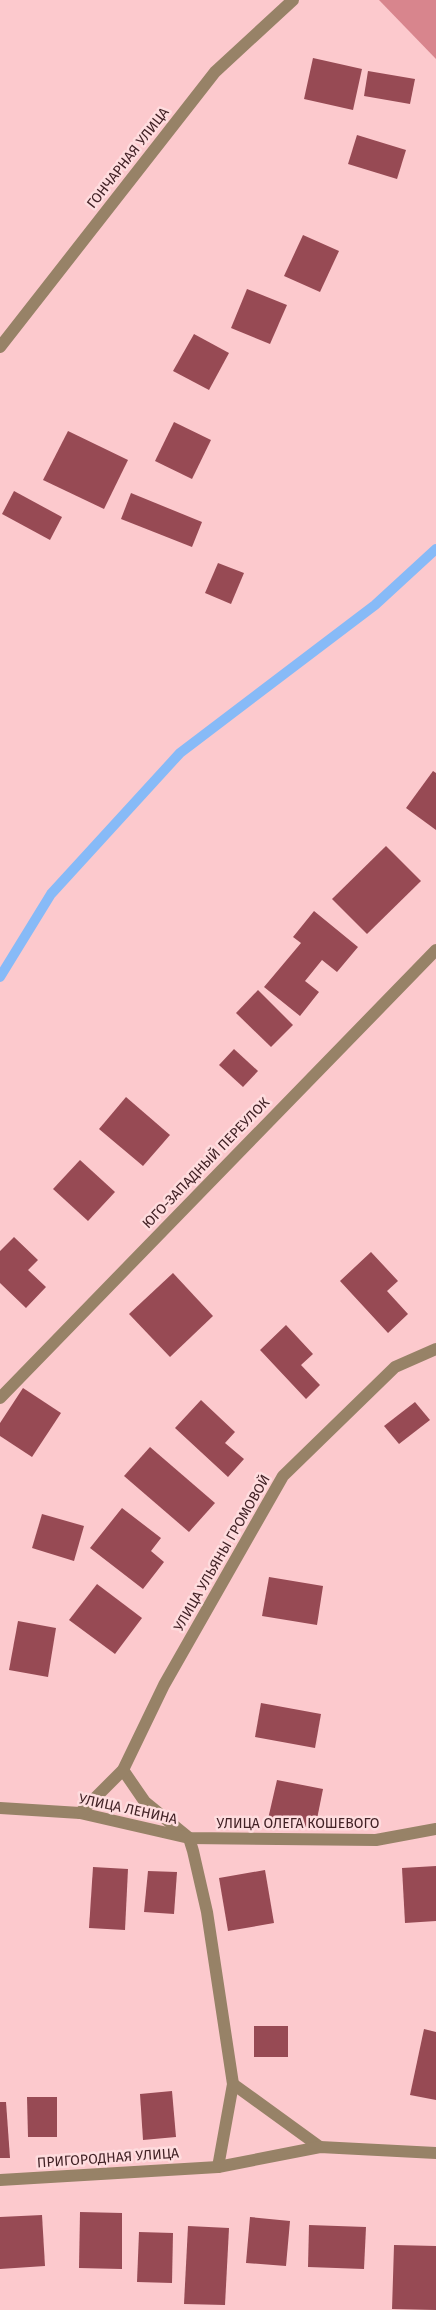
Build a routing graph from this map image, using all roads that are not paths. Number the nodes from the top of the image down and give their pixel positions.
1 (292, 0) edge
2 (0, 347) edge
3 (436, 950) edge
4 (436, 1349) edge
5 (0, 1398) edge
6 (123, 1770) junction
7 (0, 1808) edge
8 (80, 1813) junction
9 (436, 1829) edge
10 (189, 1838) junction
11 (234, 2084) junction
12 (320, 2147) junction
13 (436, 2153) edge
14 (218, 2167) junction
15 (0, 2180) edge

1 - 2 street, ГОНЧАРНАЯ УЛИЦА
3 - 5 street, ЮГО-ЗАПАДНЫЙ ПЕРЕУЛОК
4 - 6 street, УЛИЦА УЛЬЯНЫ ГРОМОВОЙ
6 - 8 street, УЛИЦА УЛЬЯНЫ ГРОМОВОЙ
6 - 10 street
7 - 8 street, УЛИЦА ЛЕНИНА
8 - 10 street, УЛИЦА ЛЕНИНА
9 - 10 street, УЛИЦА ОЛЕГА КОШЕВОГО
10 - 11 street
11 - 12 street
11 - 14 street
12 - 13 street
12 - 14 street, ПРИГОРОДНАЯ УЛИЦА
14 - 15 street, ПРИГОРОДНАЯ УЛИЦА

